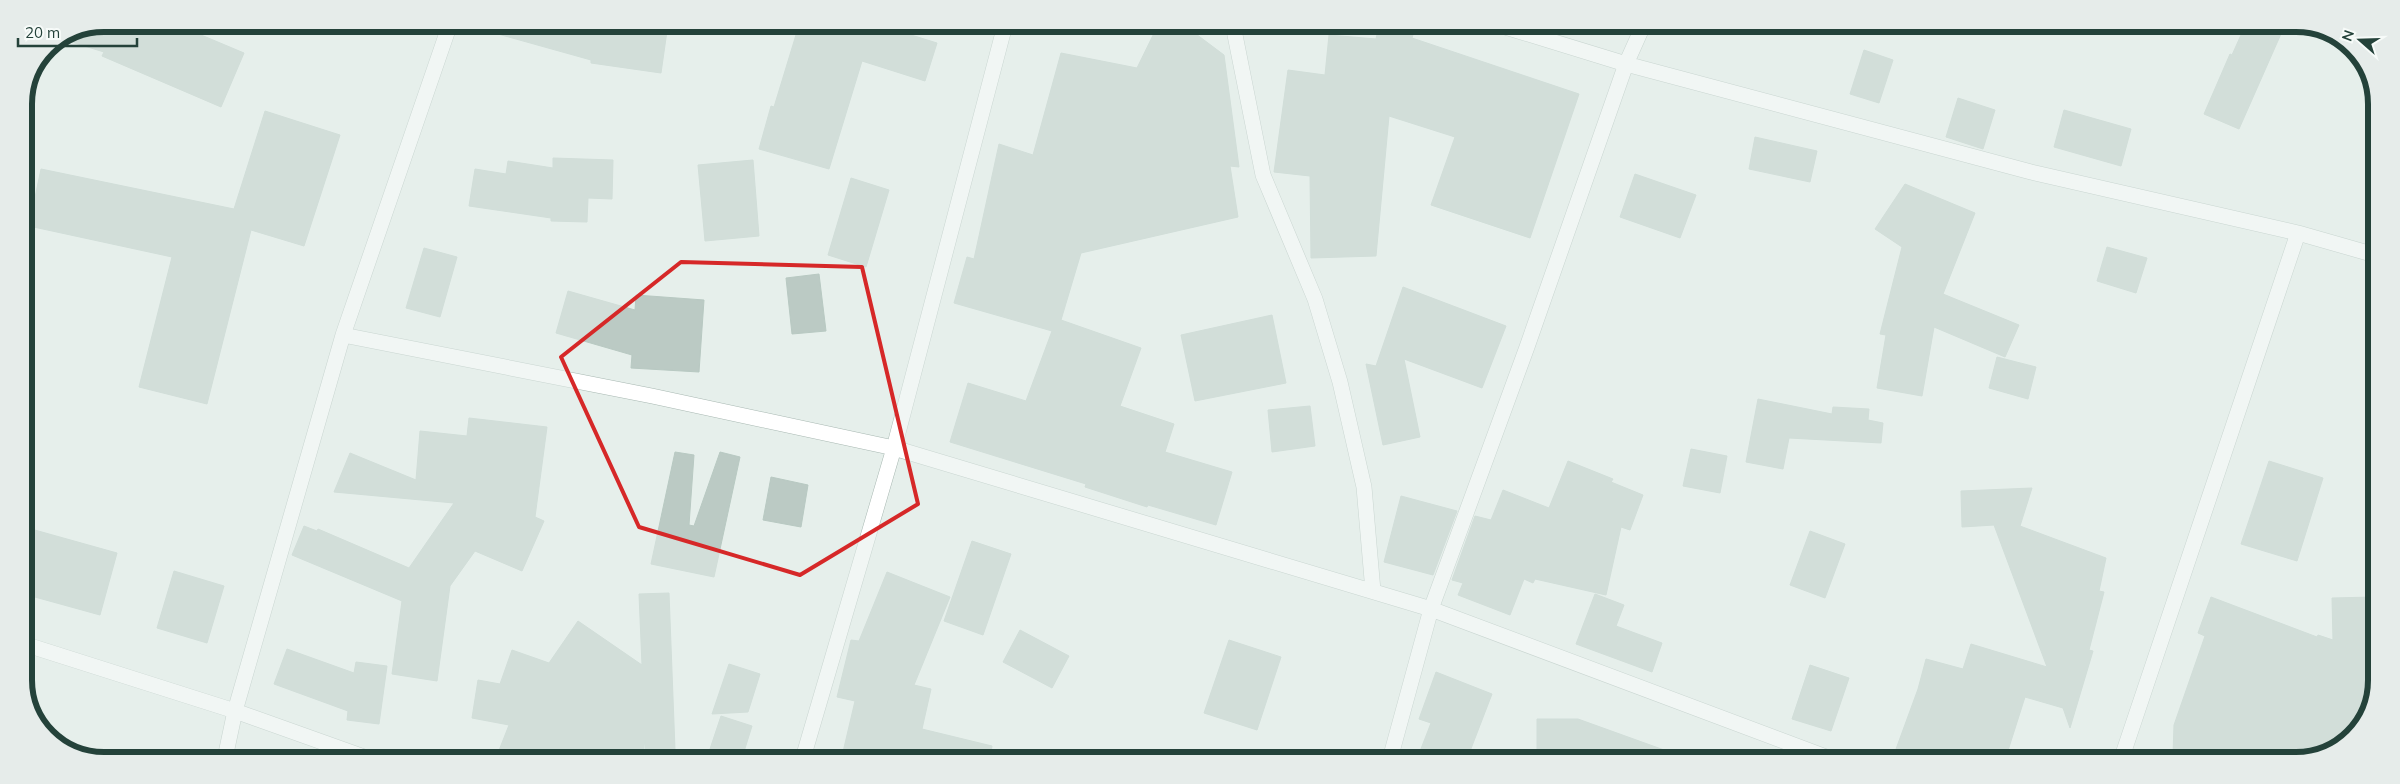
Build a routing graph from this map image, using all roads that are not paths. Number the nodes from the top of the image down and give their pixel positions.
1 (447, 32) edge
2 (1003, 32) edge
3 (1234, 32) edge
4 (1522, 32) edge
5 (1641, 32) edge
6 (1626, 64) junction
7 (2298, 233) junction
8 (2367, 253) edge
9 (343, 335) junction
10 (894, 448) junction
11 (1373, 591) junction
12 (1432, 609) junction
13 (33, 647) edge
14 (235, 711) junction
15 (227, 752) edge
16 (350, 752) edge
17 (805, 752) edge
18 (1392, 752) edge
19 (1813, 752) edge
20 (2124, 752) edge

1 - 9 street
2 - 10 street
3 - 11 street
4 - 6 street
5 - 6 street
6 - 7 street
6 - 12 street
7 - 8 street
7 - 20 street
9 - 10 street
9 - 14 street
10 - 11 street
10 - 17 street
11 - 12 street
12 - 18 street
12 - 19 street
13 - 14 street
14 - 15 street
14 - 16 street

